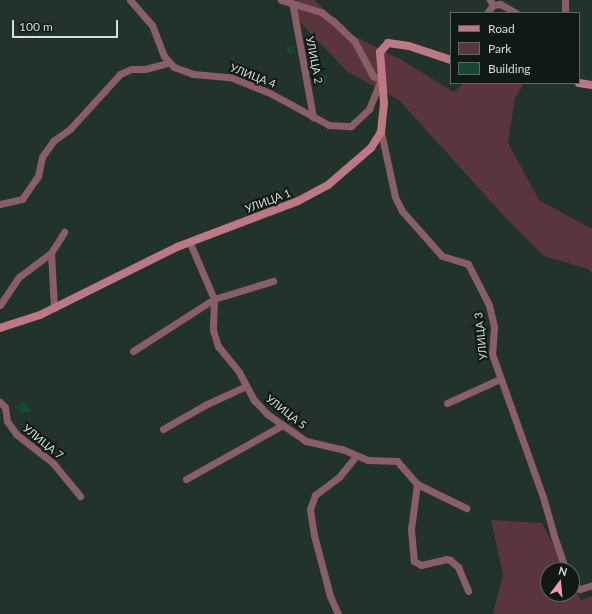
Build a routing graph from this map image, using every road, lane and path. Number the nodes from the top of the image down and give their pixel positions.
1 (130, 0) edge
2 (281, 0) edge
3 (565, 0) edge
4 (492, 2) edge
5 (293, 7) dead end
6 (487, 12) edge
7 (514, 12) edge
8 (565, 12) edge
9 (450, 60) edge
10 (168, 63) junction
11 (381, 80) junction
12 (580, 83) edge
13 (592, 85) edge
14 (314, 117) junction
15 (381, 132) junction
16 (0, 204) edge
17 (64, 232) dead end
18 (190, 242) junction
19 (51, 253) junction
20 (273, 281) dead end
21 (214, 299) junction
22 (0, 305) edge
23 (54, 308) junction
24 (0, 328) edge
25 (133, 351) dead end
26 (500, 379) junction
27 (246, 386) junction
28 (0, 402) edge
29 (447, 403) dead end
30 (281, 426) junction
31 (163, 429) dead end
32 (356, 456) junction
33 (186, 479) dead end
34 (417, 484) junction
35 (80, 496) dead end
36 (466, 508) dead end
37 (563, 562) edge
38 (592, 585) edge
39 (580, 589) edge
40 (468, 591) dead end
41 (338, 614) edge

1 - 10 street
2 - 11 street
3 - 8 street
4 - 6 street
4 - 7 street
5 - 14 street, УЛИЦА 2
9 - 11 main road, УЛИЦА 1
10 - 14 street, УЛИЦА 4
10 - 16 street
11 - 14 street, УЛИЦА 4
11 - 15 main road, УЛИЦА 1
12 - 13 main road
15 - 18 main road, УЛИЦА 1
15 - 26 street, УЛИЦА 3
17 - 19 street
18 - 21 street, УЛИЦА 5
18 - 23 main road, УЛИЦА 1
19 - 22 street
19 - 23 street
20 - 21 street
21 - 25 street
21 - 27 street, УЛИЦА 5
23 - 24 main road, УЛИЦА 1
26 - 29 street
26 - 37 street, УЛИЦА 3
27 - 30 street, УЛИЦА 5
27 - 31 street
28 - 35 street, УЛИЦА 7
30 - 32 street, УЛИЦА 5
30 - 33 street
32 - 34 street, УЛИЦА 5
32 - 41 street
34 - 36 street
34 - 40 street
38 - 39 street

